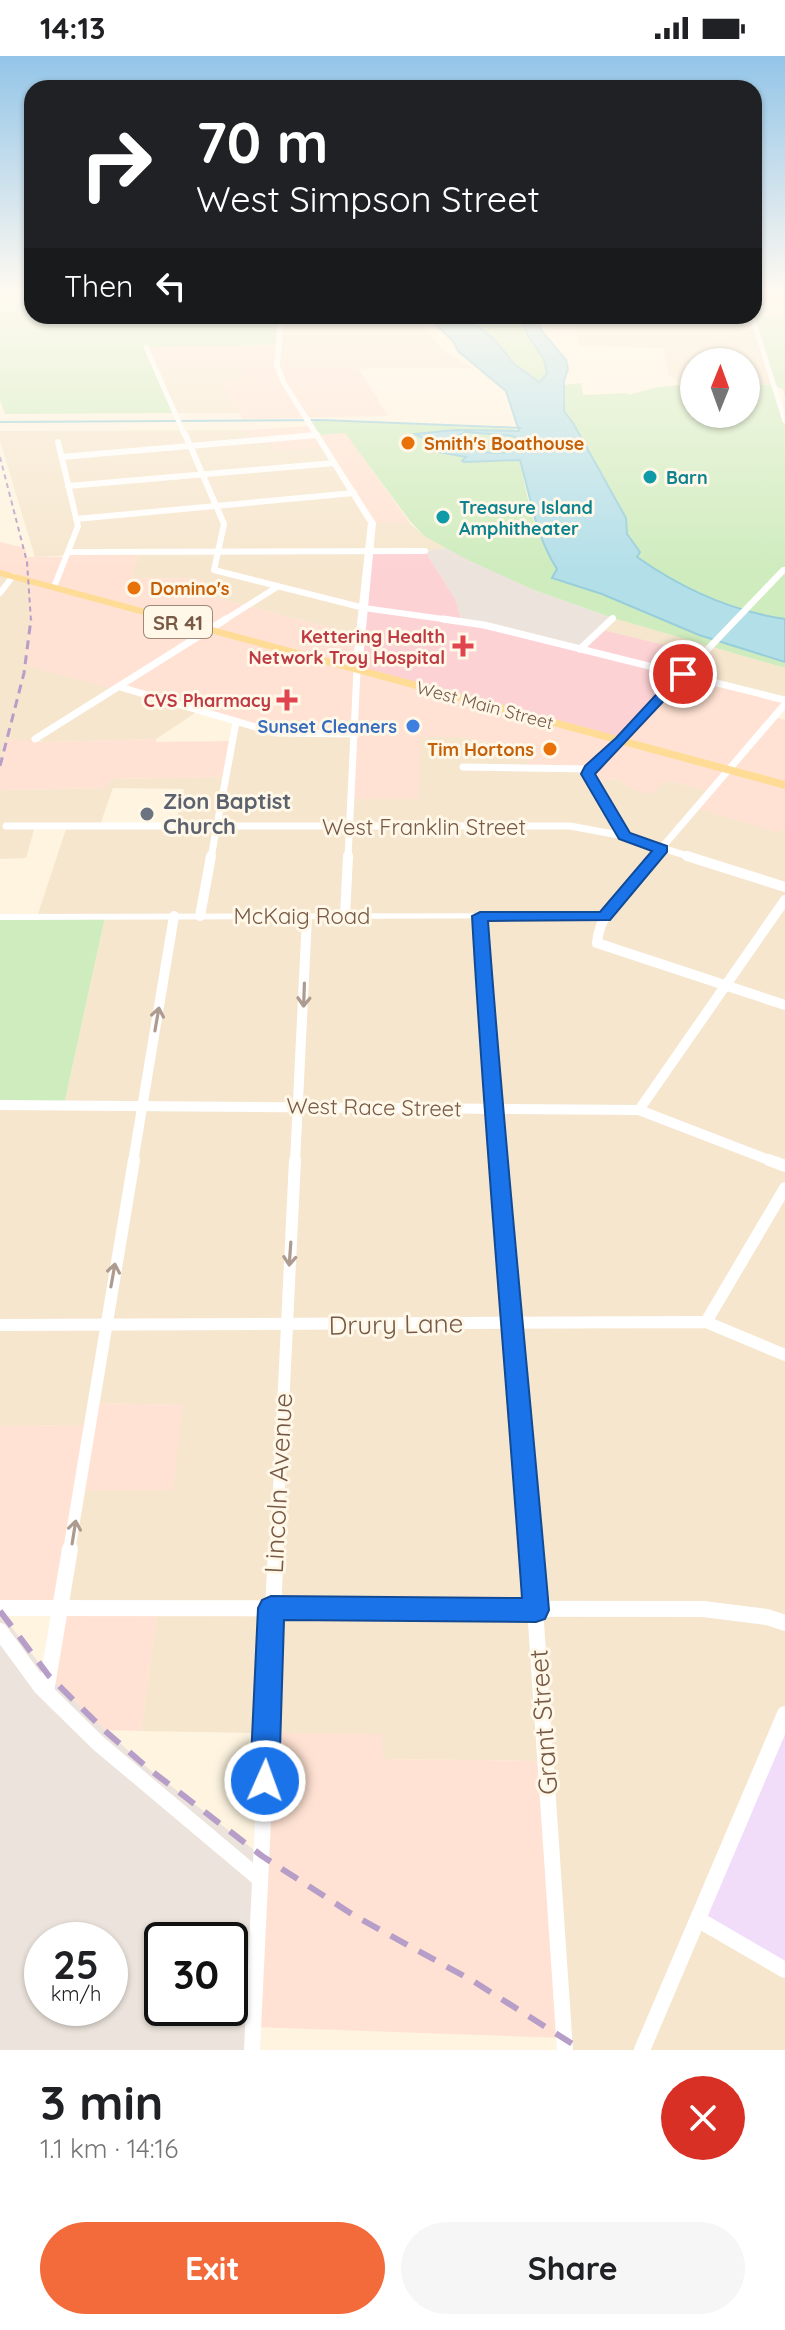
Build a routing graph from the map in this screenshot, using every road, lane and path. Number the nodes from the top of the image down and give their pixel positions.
1 (163, 384) edge
2 (287, 384) edge
3 (773, 384) edge
4 (785, 421) edge
5 (317, 435) junction
6 (58, 442) dead end
7 (191, 445) junction
8 (62, 457) junction
9 (334, 463) junction
10 (203, 474) junction
11 (68, 486) junction
12 (354, 493) junction
13 (217, 506) junction
14 (76, 519) junction
15 (219, 551) junction
16 (369, 551) junction
17 (425, 551) dead end
18 (70, 552) junction
19 (0, 573) edge
20 (782, 573) edge
21 (13, 576) junction
22 (54, 587) junction
23 (277, 587) junction
24 (0, 593) edge
25 (364, 608) junction
26 (613, 618) dead end
27 (206, 630) junction
28 (580, 649) junction
29 (357, 670) junction
30 (683, 674) junction
31 (120, 687) junction
32 (785, 702) edge
33 (236, 722) junction
34 (356, 734) junction
35 (35, 739) dead end
36 (620, 741) junction
37 (463, 767) dead end
38 (590, 769) junction
39 (727, 770) junction
40 (785, 785) edge
41 (6, 826) dead end
42 (216, 826) junction
43 (350, 827) junction
44 (624, 836) junction
45 (662, 849) junction
46 (785, 887) edge
47 (785, 900) edge
48 (174, 916) junction
49 (200, 916) junction
50 (345, 916) junction
51 (480, 916) junction
52 (604, 916) junction
53 (0, 917) edge
54 (307, 917) junction
55 (724, 984) junction
56 (785, 1005) edge
57 (0, 1105) edge
58 (142, 1105) junction
59 (300, 1106) junction
60 (493, 1108) junction
61 (639, 1110) junction
62 (785, 1166) edge
63 (785, 1188) edge
64 (706, 1322) junction
65 (513, 1323) junction
66 (105, 1324) junction
67 (0, 1325) edge
68 (286, 1325) junction
69 (785, 1355) edge
70 (0, 1608) edge
71 (271, 1608) junction
72 (62, 1609) junction
73 (536, 1610) junction
74 (785, 1623) edge
75 (0, 1631) edge
76 (46, 1692) junction
77 (785, 1714) edge
78 (260, 1879) junction
79 (699, 1920) junction
80 (785, 1970) edge
81 (252, 2050) edge
82 (565, 2050) edge
83 (642, 2050) edge

1 - 7 street
2 - 5 main road
3 - 4 street
5 - 7 street
5 - 9 main road
6 - 8 street
7 - 8 street
7 - 10 street
8 - 11 street
9 - 10 street
9 - 12 main road
10 - 11 street
10 - 13 street
11 - 14 street
12 - 13 street
12 - 16 main road
13 - 14 street
13 - 15 street
14 - 18 street
15 - 16 street
15 - 18 street
15 - 23 street
16 - 17 street
16 - 25 main road
18 - 22 street
19 - 21 main road, West Main Street / SR 41
20 - 30 street
21 - 22 main road, West Main Street / SR 41
21 - 24 street
22 - 27 main road, West Main Street / SR 41
23 - 25 street
23 - 27 street
25 - 28 street
25 - 29 main road
26 - 28 street
27 - 29 main road, West Main Street / SR 41
27 - 31 street
28 - 30 street
29 - 34 street
29 - 36 main road, West Main Street
30 - 32 street
30 - 36 street
31 - 33 street
31 - 35 street
32 - 39 street
33 - 34 street
33 - 42 street
34 - 43 street
36 - 38 street
36 - 39 main road, West Main Street
37 - 38 street
38 - 44 street
39 - 40 main road, West Main Street
39 - 45 street
41 - 42 street, West Franklin Street
42 - 43 street, West Franklin Street
42 - 49 street
43 - 44 street, West Franklin Street
43 - 50 street
44 - 45 street, West Franklin Street
45 - 46 street, West Franklin Street
45 - 52 street
47 - 55 street
48 - 49 street, McKaig Road
48 - 53 street, McKaig Road
58 -> 48 street
49 - 54 street, McKaig Road
50 - 51 street, McKaig Road
50 - 54 street, McKaig Road
51 - 52 street, McKaig Road
51 - 60 street, Grant Street
52 - 55 street
54 -> 59 street, Lincoln Avenue
55 - 56 street
55 - 61 street
57 - 58 street, West Race Street
58 - 59 street, West Race Street
66 -> 58 street
59 - 60 street, West Race Street
59 -> 68 street, Lincoln Avenue
60 - 61 street, West Race Street
60 - 65 street, Grant Street
61 - 62 street, West Race Street
63 - 64 street
64 - 65 street, Drury Lane
64 - 69 street, Drury Lane
65 - 68 street, Drury Lane
65 - 73 street, Grant Street
66 - 67 street, Drury Lane
66 - 68 street, Drury Lane
72 -> 66 street
68 - 71 street, Lincoln Avenue
70 - 72 street
71 - 72 street
71 - 73 street
71 - 78 street, Lincoln Avenue
72 - 76 street
73 - 74 street
73 - 82 street, Grant Street
75 - 76 street
76 - 78 street
77 - 79 street
78 - 81 street, Lincoln Avenue
79 - 80 street
79 - 83 street

